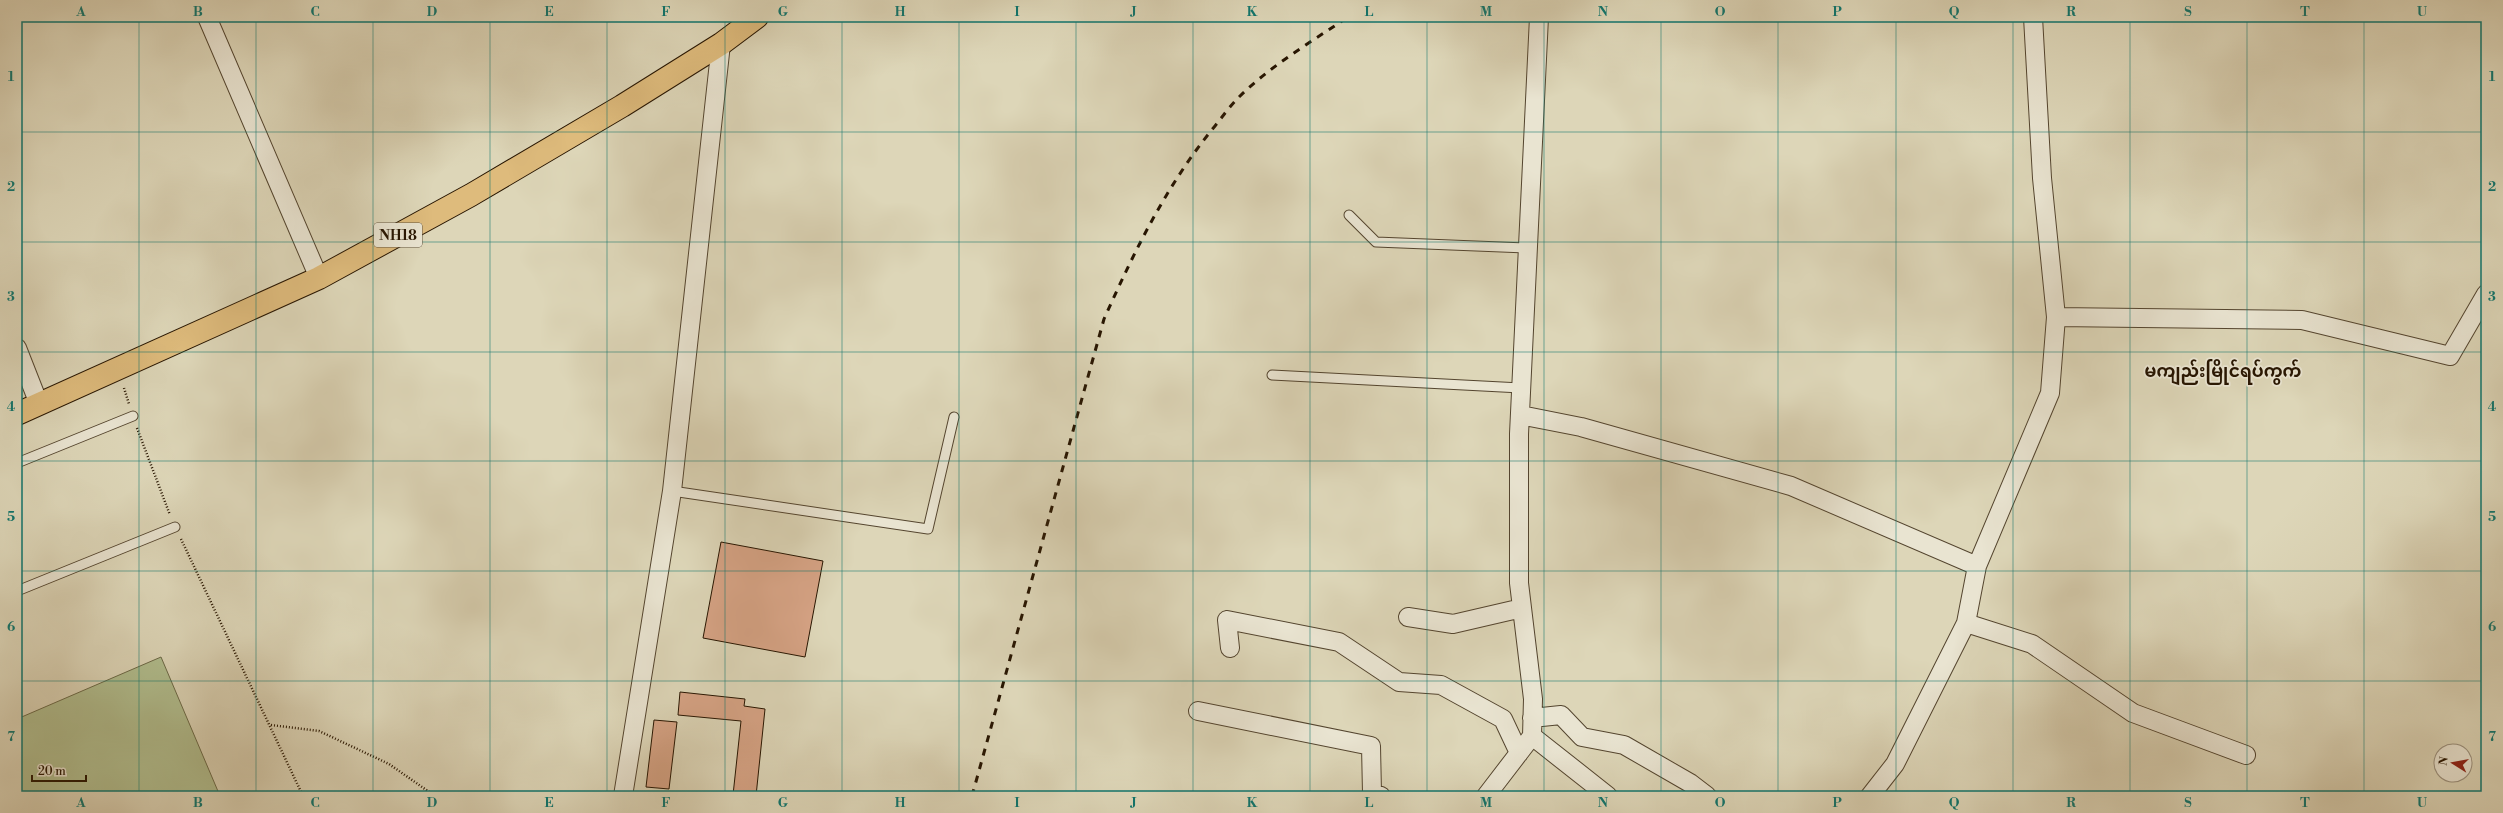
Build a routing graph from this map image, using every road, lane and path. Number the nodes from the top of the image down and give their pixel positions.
1 (207, 17) edge
2 (758, 17) edge
3 (1539, 17) edge
4 (2033, 17) edge
5 (721, 44) junction
6 (1349, 215) dead end
7 (1529, 248) junction
8 (319, 278) junction
9 (2486, 294) edge
10 (2056, 317) junction
11 (17, 348) edge
12 (118, 370) junction
13 (1272, 375) dead end
14 (1521, 388) junction
15 (39, 404) junction
16 (17, 414) edge
17 (1520, 415) junction
18 (133, 416) junction
19 (954, 417) dead end
20 (17, 463) edge
21 (672, 490) junction
22 (174, 527) junction
23 (1978, 566) junction
24 (17, 591) edge
25 (1522, 608) junction
26 (1408, 617) dead end
27 (1966, 623) junction
28 (1230, 648) dead end
29 (1198, 711) dead end
30 (270, 725) junction
31 (1532, 727) junction
32 (1519, 753) junction
33 (2246, 754) dead end
34 (303, 796) edge
35 (435, 796) edge
36 (623, 796) edge
37 (1381, 796) edge
38 (1486, 796) edge
39 (1608, 796) edge
40 (1707, 796) edge
41 (1870, 796) edge

1 - 8 street
2 - 5 highway, NH18
3 - 7 street
4 - 10 street
5 - 8 highway, NH18
5 - 21 street
6 - 7 lane
7 - 14 street
8 - 12 highway, NH18
9 - 10 street
10 - 23 street
11 - 15 street
12 - 15 highway, NH18
12 - 18 path
13 - 14 lane
14 - 17 street
15 - 16 highway, NH18
17 - 23 street
17 - 25 street
18 - 20 lane
18 - 22 path
19 - 21 lane
21 - 36 street
22 - 24 lane
22 - 30 path
23 - 27 street
25 - 26 street
25 - 31 street
27 - 33 street
27 - 41 street
28 - 32 street
29 - 37 street
30 - 34 path
30 - 35 path
31 - 32 street
31 - 39 street
31 - 40 street
32 - 38 street

